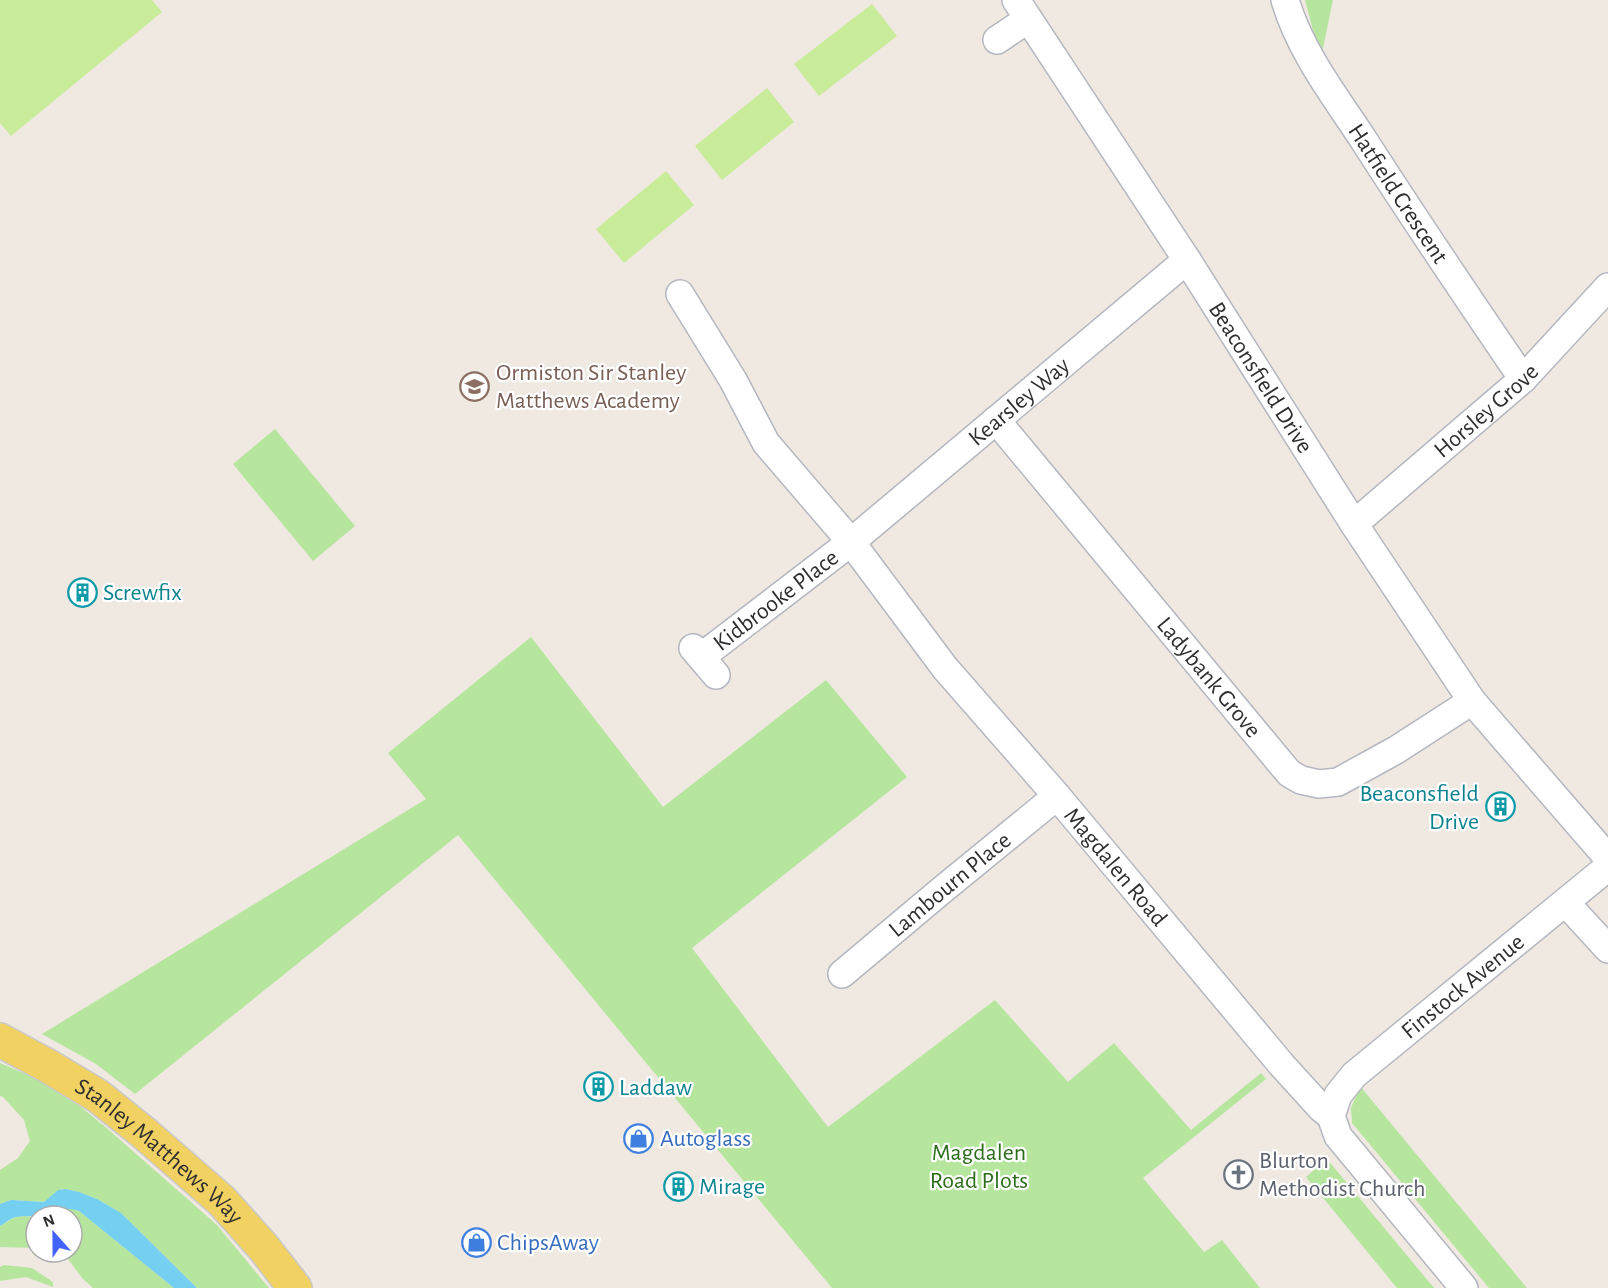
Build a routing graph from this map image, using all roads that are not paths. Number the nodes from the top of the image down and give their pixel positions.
1 (1285, 0) edge
2 (1022, 9) edge
3 (997, 39) dead end
4 (1187, 261) junction
5 (1608, 287) edge
6 (680, 294) dead end
7 (1524, 379) junction
8 (996, 420) junction
9 (1354, 524) junction
10 (851, 542) junction
11 (704, 660) dead end
12 (1472, 701) junction
13 (1057, 796) junction
14 (1608, 858) edge
15 (1608, 867) edge
16 (1566, 903) junction
17 (1608, 949) edge
18 (842, 974) dead end
19 (0, 1041) edge
20 (1331, 1116) junction
21 (295, 1288) edge
22 (1464, 1288) edge

1 - 7 street, Hatfield Crescent
2 - 3 street
2 - 4 street, Beaconsfield Drive
4 - 8 street, Kearsley Way
4 - 9 street, Beaconsfield Drive
5 - 7 street, Horsley Grove
6 - 10 street, Magdalen Road
7 - 9 street, Horsley Grove
8 - 10 street, Kearsley Way
8 - 12 street, Ladybank Grove
9 - 12 street, Beaconsfield Drive
10 - 11 street, Kidbrooke Place
10 - 13 street, Magdalen Road
12 - 14 street, Beaconsfield Drive
13 - 18 street, Lambourn Place
13 - 20 street, Magdalen Road
15 - 16 street, Finstock Avenue
16 - 17 street
16 - 20 street, Finstock Avenue
19 - 21 main road, Stanley Matthews Way
20 - 22 street, Magdalen Road

